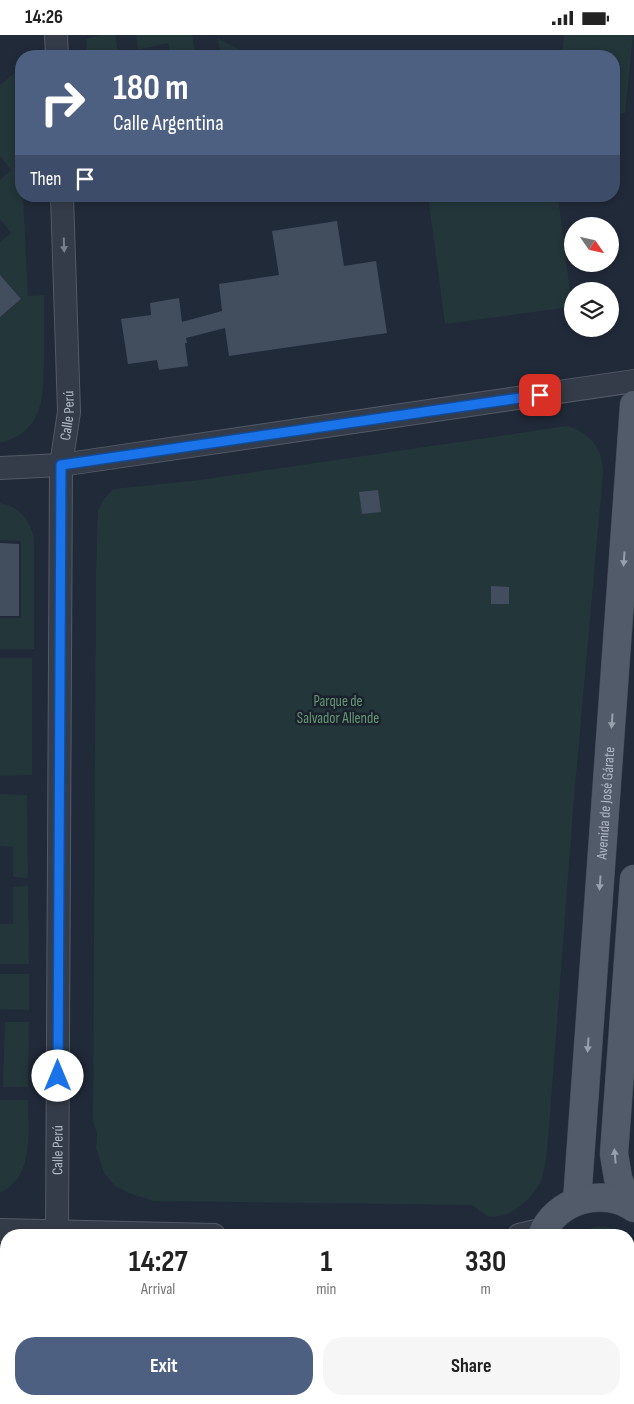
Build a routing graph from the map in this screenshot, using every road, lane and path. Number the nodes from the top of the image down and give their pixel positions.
1 (56, 35) edge
2 (57, 50) edge
3 (62, 202) edge
4 (634, 381) edge
5 (634, 405) edge
6 (61, 465) junction
7 (0, 468) edge
8 (634, 879) edge
9 (577, 1201) junction
10 (630, 1206) edge
11 (57, 1229) edge
12 (539, 1229) edge

1 - 2 street
3 -> 6 street, Calle Perú
4 - 6 street
5 -> 9 main road, Avenida de José Gárate
6 - 7 street
6 - 11 street, Calle Perú
10 -> 8 main road
9 - 10 main road
9 - 12 main road

